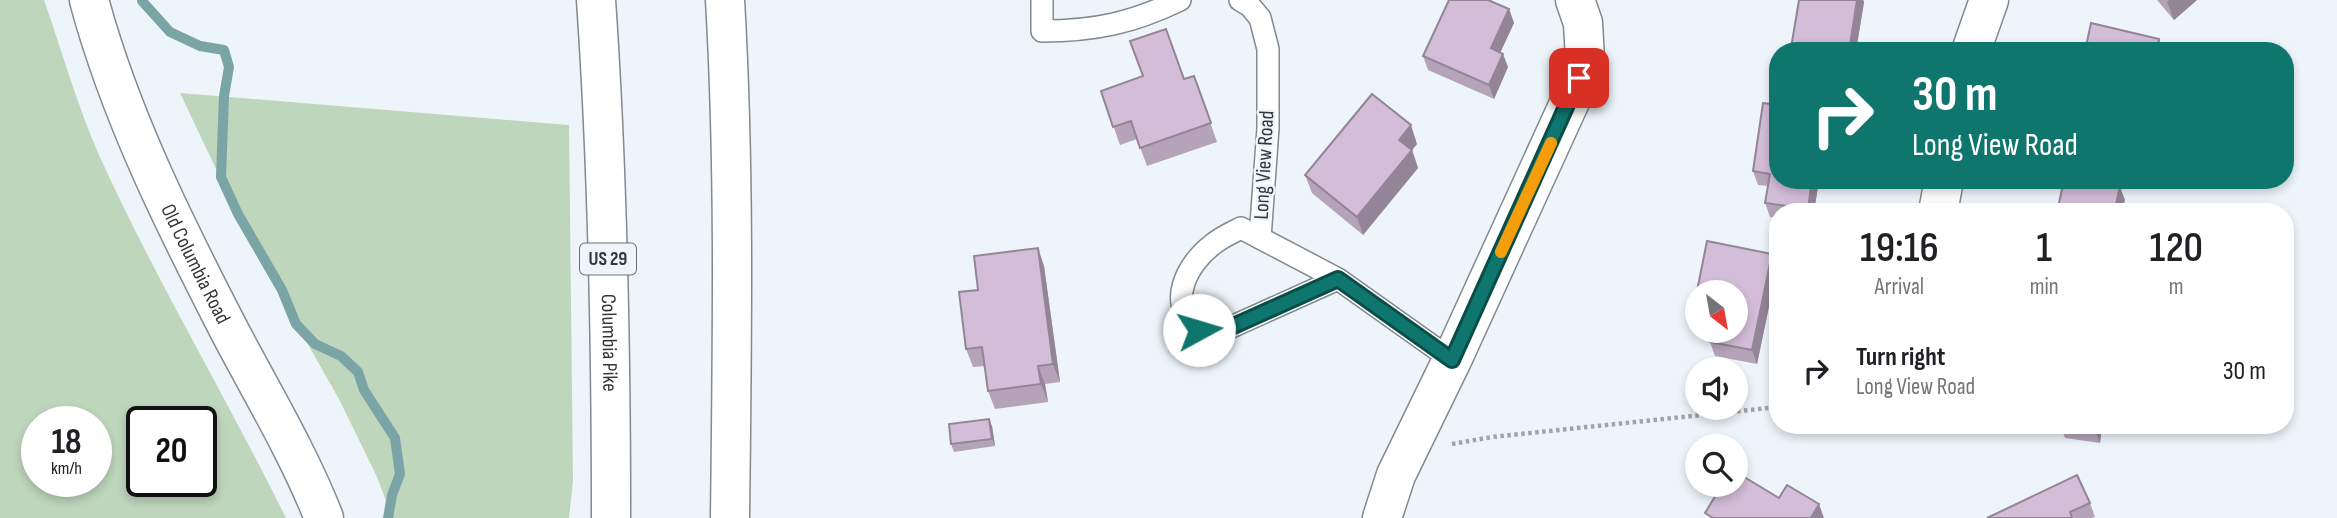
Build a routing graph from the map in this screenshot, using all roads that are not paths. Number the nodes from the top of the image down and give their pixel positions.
1 (89, 0) edge
2 (596, 0) edge
3 (725, 0) edge
4 (1042, 0) edge
5 (1180, 0) edge
6 (1240, 0) edge
7 (1575, 0) edge
8 (1989, 0) edge
9 (1974, 42) edge
10 (1260, 238) junction
11 (1338, 279) junction
12 (1452, 360) junction
13 (324, 518) edge
14 (611, 518) edge
15 (730, 518) edge
16 (1382, 518) edge

1 - 13 main road, Old Columbia Road
2 - 14 main road, Columbia Pike / US 29
3 - 15 main road
4 - 5 lane
6 - 10 lane, Long View Road
7 - 12 main road
8 - 9 main road
10 - 11 lane, Long View Road
10 - 11 lane
11 - 12 lane, Long View Road
12 - 16 main road

